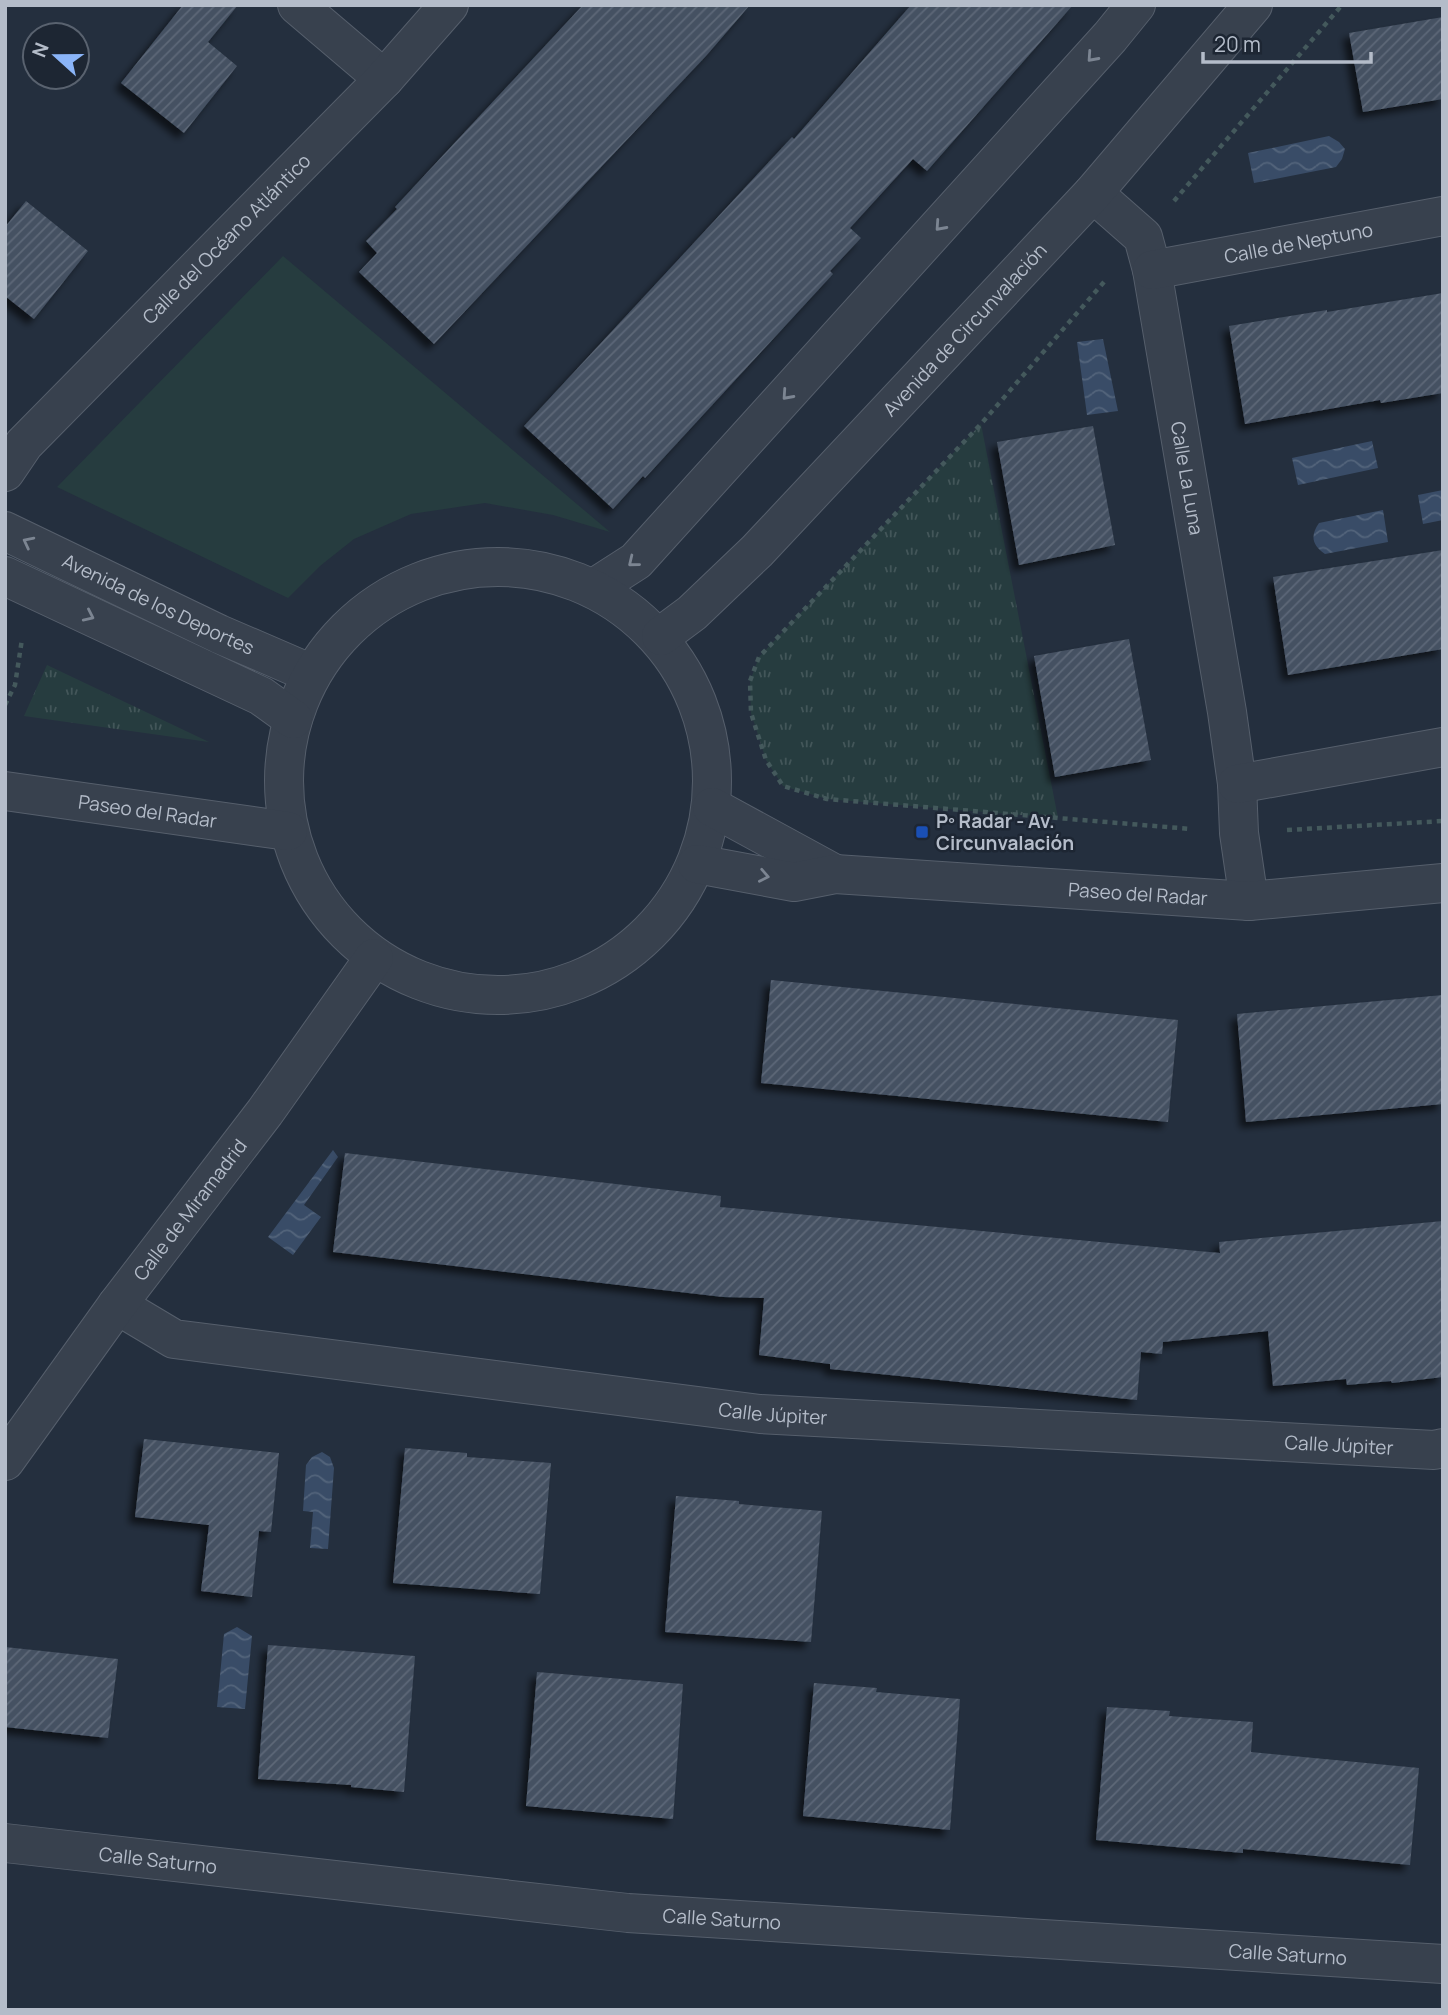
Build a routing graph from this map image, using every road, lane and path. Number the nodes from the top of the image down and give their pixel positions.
1 (297, 5) edge
2 (449, 5) edge
3 (1136, 5) edge
4 (1253, 5) edge
5 (1342, 5) edge
6 (384, 79) junction
7 (1093, 192) junction
8 (1443, 216) edge
9 (1148, 253) junction
10 (11, 448) edge
11 (5, 531) edge
12 (17, 582) edge
13 (594, 588) junction
14 (661, 636) junction
15 (312, 674) junction
16 (5, 705) edge
17 (293, 719) junction
18 (1443, 747) edge
19 (1237, 784) junction
20 (5, 791) edge
21 (712, 807) junction
22 (1443, 821) edge
23 (288, 831) junction
24 (1239, 833) junction
25 (697, 863) junction
26 (835, 874) junction
27 (1443, 883) edge
28 (1249, 901) junction
29 (374, 958) junction
30 (117, 1305) junction
31 (1440, 1459) edge
32 (5, 1461) edge
33 (5, 1843) edge
34 (1443, 1964) edge

1 - 6 street
2 - 6 street, Calle del Océano Atlántico
3 -> 13 street
4 - 7 street, Avenida de Circunvalación
5 - 9 path
6 - 10 street, Calle del Océano Atlántico
7 - 9 street
7 - 14 street, Avenida de Circunvalación
8 - 9 street, Calle de Neptuno
9 - 19 street, Calle La Luna
9 - 24 path
15 -> 11 street, Avenida de los Deportes
12 - 16 path
12 -> 17 street, Avenida de los Deportes
13 - 14 street
13 - 15 street
14 - 21 street
15 - 17 street
17 - 23 street
18 - 19 street
19 - 24 street, Calle La Luna
20 - 23 street, Paseo del Radar
21 - 25 street
21 - 26 street, Paseo del Radar
22 - 24 path
23 - 29 street
24 - 28 street, Calle La Luna
25 -> 26 street, Paseo del Radar
25 - 29 street
26 - 28 street, Paseo del Radar
27 - 28 street, Paseo del Radar
29 - 30 street, Calle de Miramadrid
30 - 31 street, Calle Júpiter
30 - 32 street, Calle de Miramadrid
33 - 34 street, Calle Saturno

